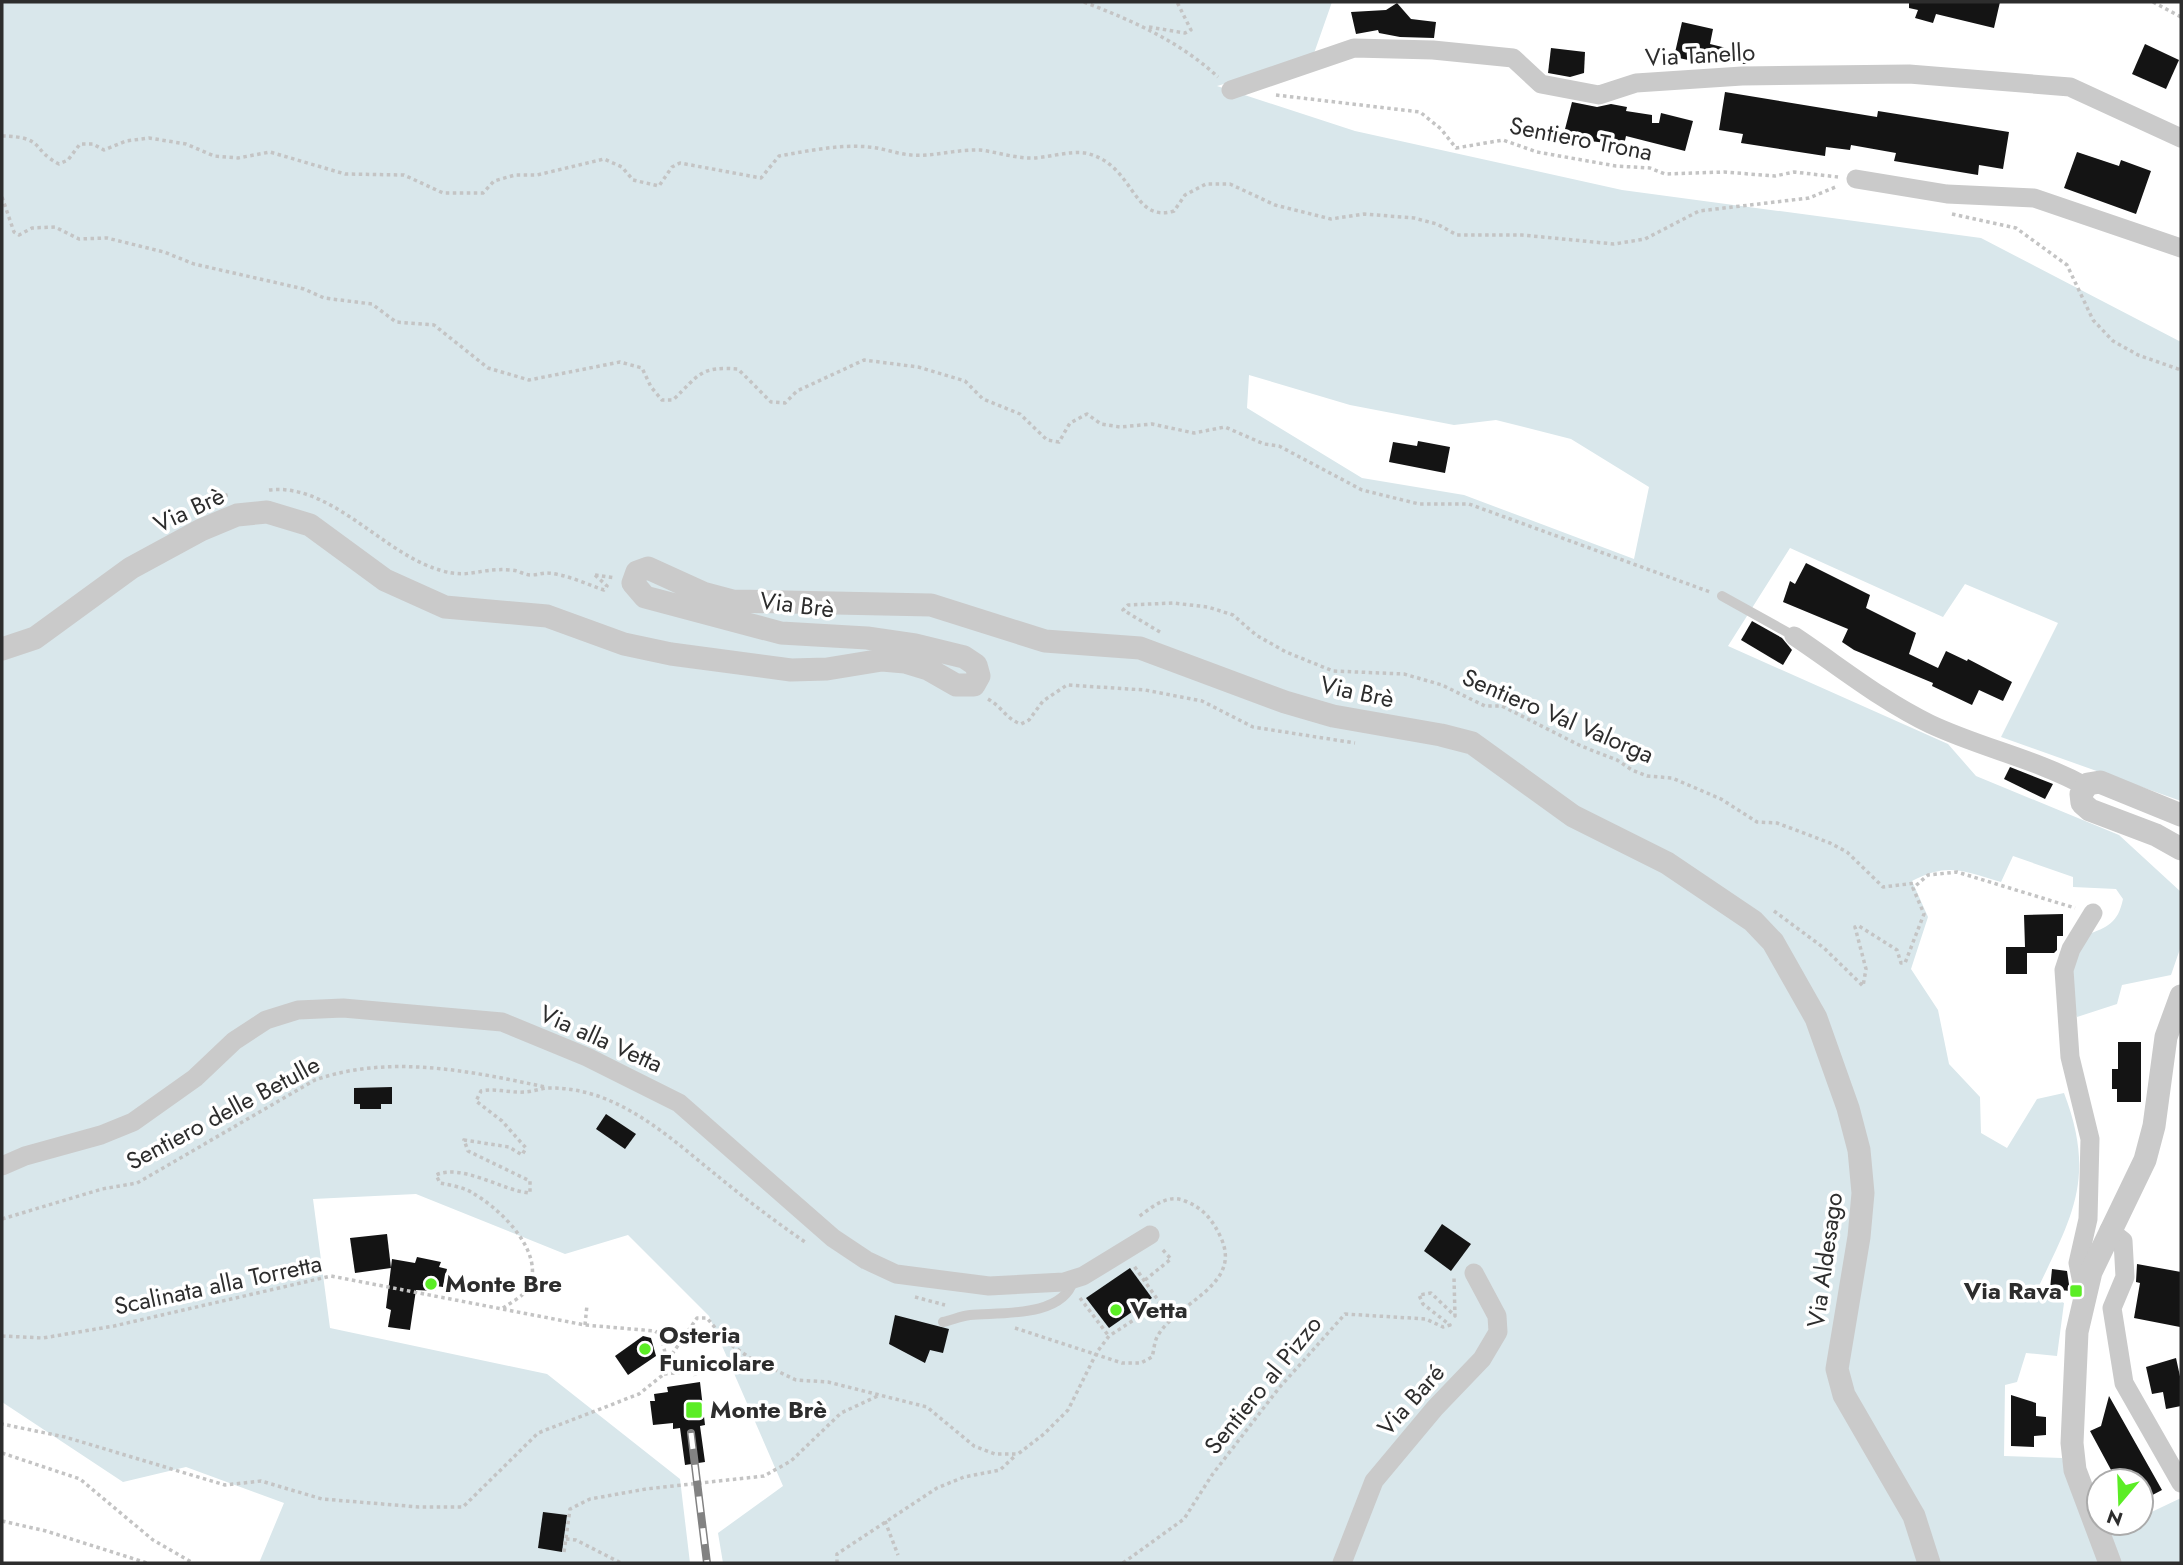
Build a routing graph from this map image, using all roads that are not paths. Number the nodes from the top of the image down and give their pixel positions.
1 (1231, 90) road end
2 (2181, 138) edge
3 (1856, 179) road end
4 (2181, 248) edge
5 (1722, 596) road end
6 (1794, 636) joint
7 (2, 649) edge
8 (2085, 786) junction
9 (2181, 815) edge
10 (2181, 849) edge
11 (1652, 855) joint
12 (2093, 913) road end
13 (2181, 996) edge
14 (2, 1166) edge
15 (2109, 1230) junction
16 (1150, 1235) dead end
17 (1468, 1279) road end
18 (1076, 1289) junction
19 (2084, 1293) junction
20 (943, 1322) dead end
21 (2181, 1483) edge
22 (1342, 1563) edge
23 (1929, 1563) edge
24 (2110, 1563) edge

1 - 2 street, Via Tanello
3 - 4 street
5 - 6 lane
6 - 8 street
7 - 11 street, Via Brè
8 - 9 street
8 - 10 street
11 - 23 street, Via Aldesago
12 - 19 street
13 - 15 street
14 - 18 street, Via alla Vetta
15 - 19 street
15 - 21 street
16 - 18 street, Via alla Vetta
17 - 22 street, Via Baré
18 - 20 lane
19 - 24 street

